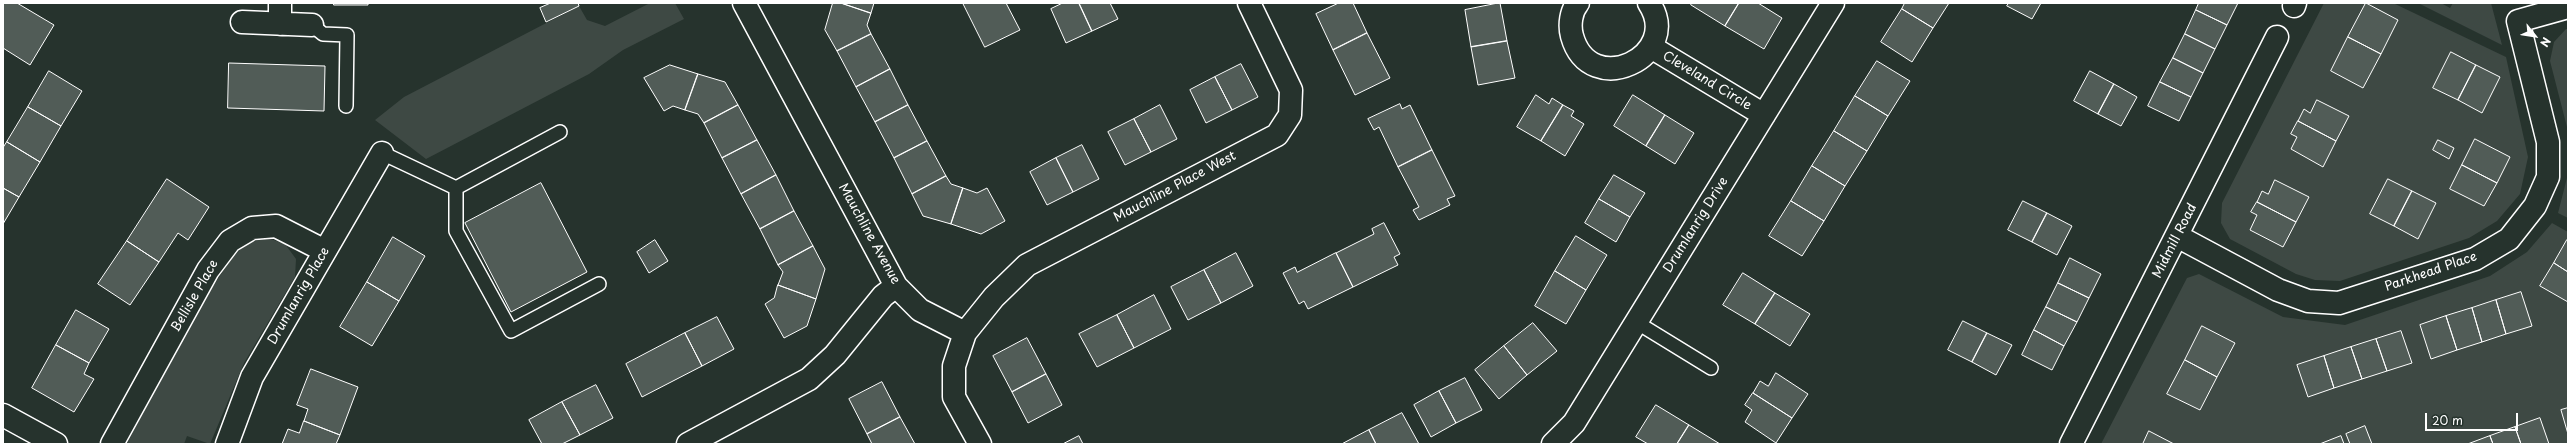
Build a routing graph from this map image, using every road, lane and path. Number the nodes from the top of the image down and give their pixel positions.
1 (280, 3) edge
2 (744, 3) edge
3 (1249, 3) edge
4 (1578, 3) edge
5 (1649, 3) edge
6 (1833, 3) edge
7 (2568, 8) edge
8 (242, 22) dead end
9 (280, 24) junction
10 (312, 25) joint
11 (2278, 37) dead end
12 (1651, 47) junction
13 (346, 106) dead end
14 (1764, 115) junction
15 (560, 132) dead end
16 (382, 153) joint
17 (456, 188) junction
18 (2177, 236) junction
19 (326, 251) junction
20 (599, 284) dead end
21 (896, 286) junction
22 (1636, 322) junction
23 (965, 333) junction
24 (1711, 368) dead end
25 (3, 415) edge
26 (56, 444) edge
27 (112, 444) edge
28 (227, 444) edge
29 (688, 444) edge
30 (980, 444) edge
31 (1553, 444) edge
32 (2071, 444) edge

1 - 9 street
2 - 21 street, Mauchline Avenue
3 - 23 street, Mauchline Place West
4 - 12 street, Cleveland Circle
5 - 12 street, Cleveland Circle
6 - 14 street, Drumlanrig Drive
7 - 18 street, Parkhead Place
8 - 9 street
9 - 10 street
10 - 13 lane
11 - 18 street, Midmill Road
12 - 14 street, Cleveland Circle
14 - 22 street, Drumlanrig Drive
15 - 17 lane
16 - 17 lane
16 - 19 street, Drumlanrig Place
17 - 20 lane
18 - 32 street, Midmill Road
19 - 27 street, Bellisle Place
19 - 28 street, Drumlanrig Place
21 - 23 street, Mauchline Avenue
21 - 29 street
22 - 24 lane
22 - 31 street, Drumlanrig Drive
23 - 30 street
25 - 26 street

